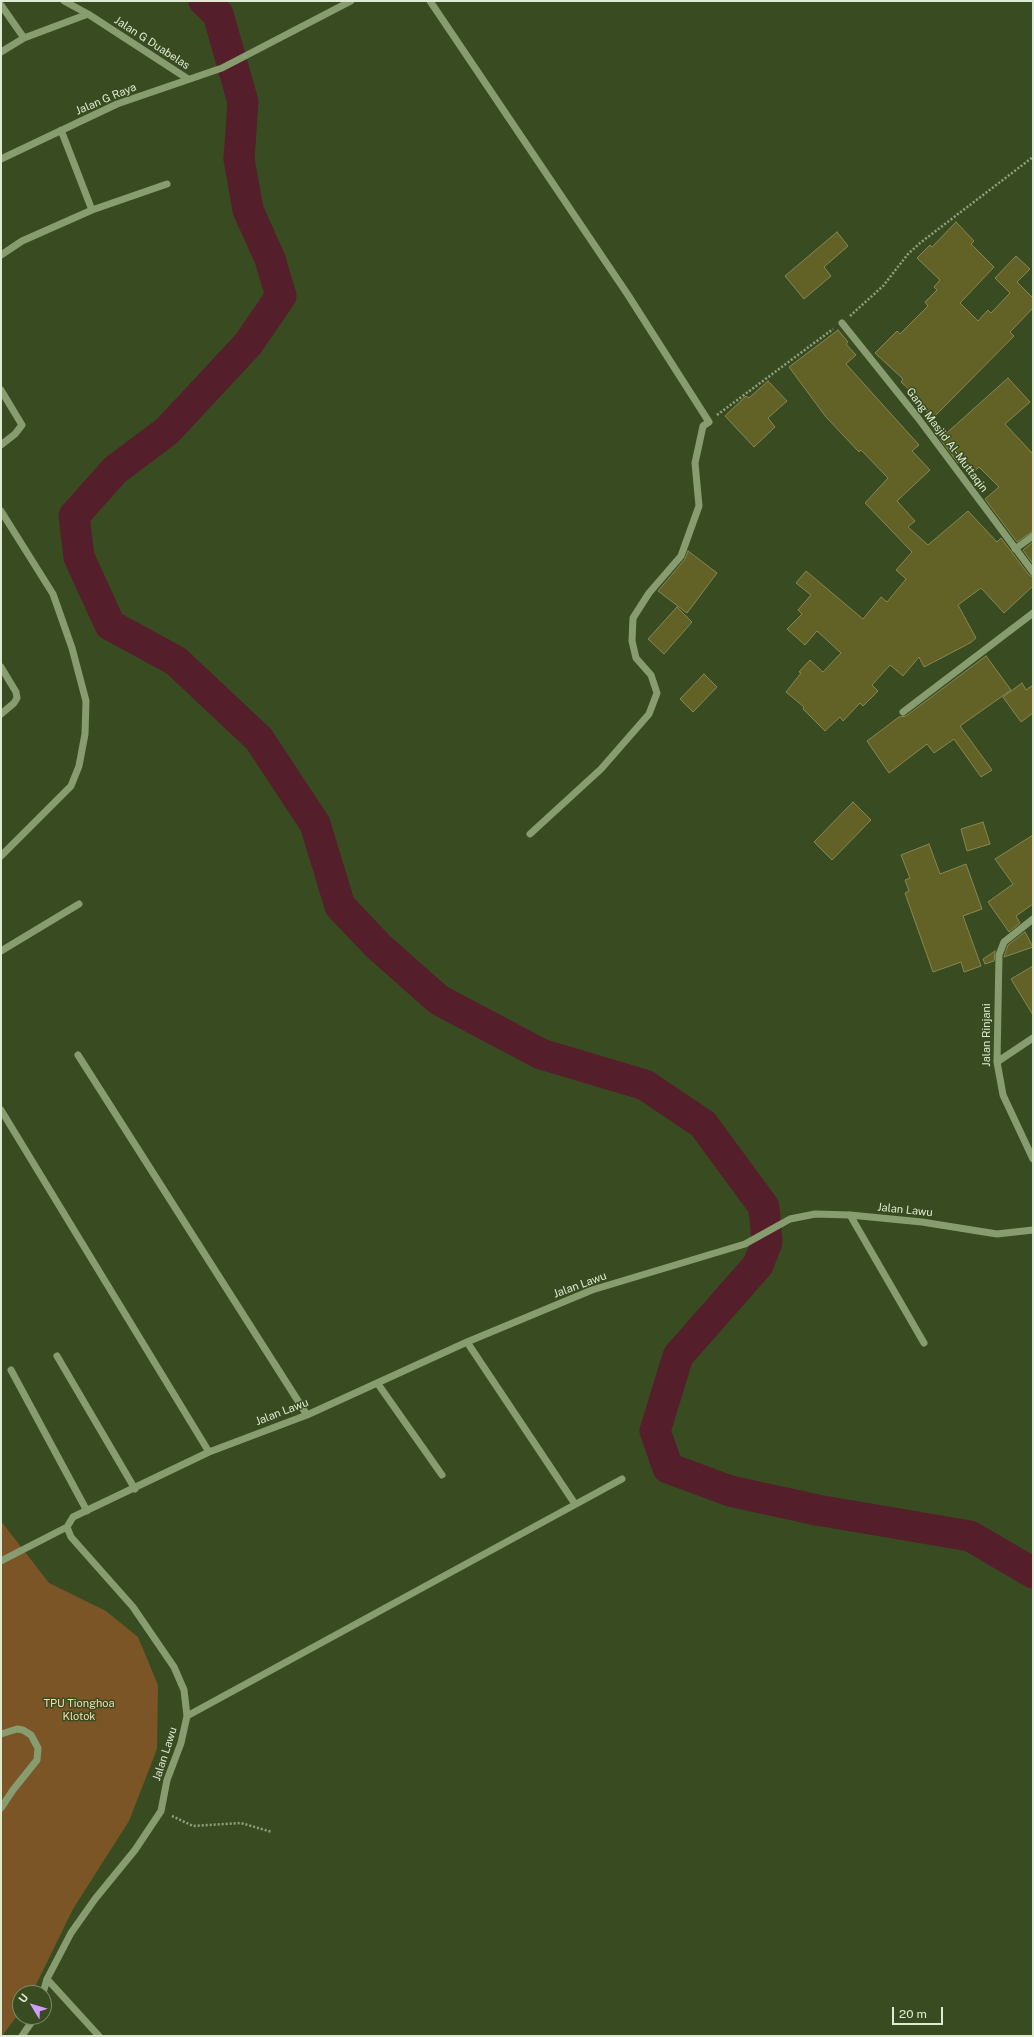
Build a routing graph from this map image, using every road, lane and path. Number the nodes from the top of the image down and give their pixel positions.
1 (64, 1) edge
2 (351, 1) edge
3 (430, 1) edge
4 (1, 5) edge
5 (88, 14) junction
6 (24, 38) junction
7 (1, 52) edge
8 (188, 79) junction
9 (61, 130) junction
10 (1033, 157) edge
11 (1, 159) edge
12 (167, 184) dead end
13 (92, 210) junction
14 (1, 255) edge
15 (842, 323) junction
16 (1, 390) edge
17 (709, 422) junction
18 (1, 445) edge
19 (1, 511) edge
20 (1033, 536) edge
21 (1015, 549) junction
22 (1033, 572) edge
23 (1033, 613) edge
24 (1, 667) edge
25 (903, 712) dead end
26 (1, 714) edge
27 (530, 834) dead end
28 (1, 856) edge
29 (79, 904) dead end
30 (1033, 919) edge
31 (1, 951) edge
32 (1033, 1038) edge
33 (78, 1055) dead end
34 (997, 1062) junction
35 (1, 1110) edge
36 (1033, 1159) edge
37 (850, 1215) junction
38 (1033, 1230) edge
39 (467, 1342) junction
40 (924, 1343) dead end
41 (57, 1356) dead end
42 (10, 1370) dead end
43 (378, 1384) junction
44 (307, 1415) junction
45 (209, 1452) junction
46 (442, 1475) dead end
47 (622, 1479) dead end
48 (135, 1489) junction
49 (575, 1504) junction
50 (87, 1511) junction
51 (67, 1527) junction
52 (1, 1561) edge
53 (188, 1716) junction
54 (1, 1734) edge
55 (1, 1808) edge
56 (161, 1811) junction
57 (272, 1832) dead end
58 (47, 1979) junction
59 (46, 1985) edge
60 (30, 2025) edge
61 (22, 2036) edge
62 (99, 2036) edge

1 - 5 street, Jalan G Duabelas
2 - 8 street, Jalan G Raya
3 - 17 street
4 - 6 street
5 - 6 street
5 - 8 street, Jalan G Duabelas
6 - 7 street
8 - 9 street, Jalan G Raya
9 - 11 street, Jalan G Raya
9 - 13 street
10 - 15 path
12 - 13 street
13 - 14 street
15 - 17 path
15 - 21 street, Gang Masjid Al-Muttaqin
16 - 18 street
17 - 27 street
19 - 28 street
20 - 21 street
21 - 22 street, Gang Masjid Al-Muttaqin
23 - 25 street
24 - 26 street
29 - 31 street
30 - 34 street, Jalan Rinjani
32 - 34 street
33 - 44 street
34 - 36 street, Jalan Rinjani
35 - 45 street
37 - 38 street, Jalan Lawu
37 - 39 street, Jalan Lawu
37 - 40 street
39 - 43 street, Jalan Lawu
39 - 49 street
41 - 48 street
42 - 50 street
43 - 44 street, Jalan Lawu
43 - 46 street
44 - 45 street, Jalan Lawu
45 - 48 street, Jalan Lawu
47 - 49 street
48 - 50 street, Jalan Lawu
49 - 53 street
50 - 51 street, Jalan Lawu
51 - 52 street
51 - 53 street, Jalan Lawu
53 - 56 street, Jalan Lawu
54 - 55 street
56 - 57 path
56 - 58 street, Jalan Lawu
58 - 59 street, Jalan Lawu
58 - 62 street
60 - 61 street

